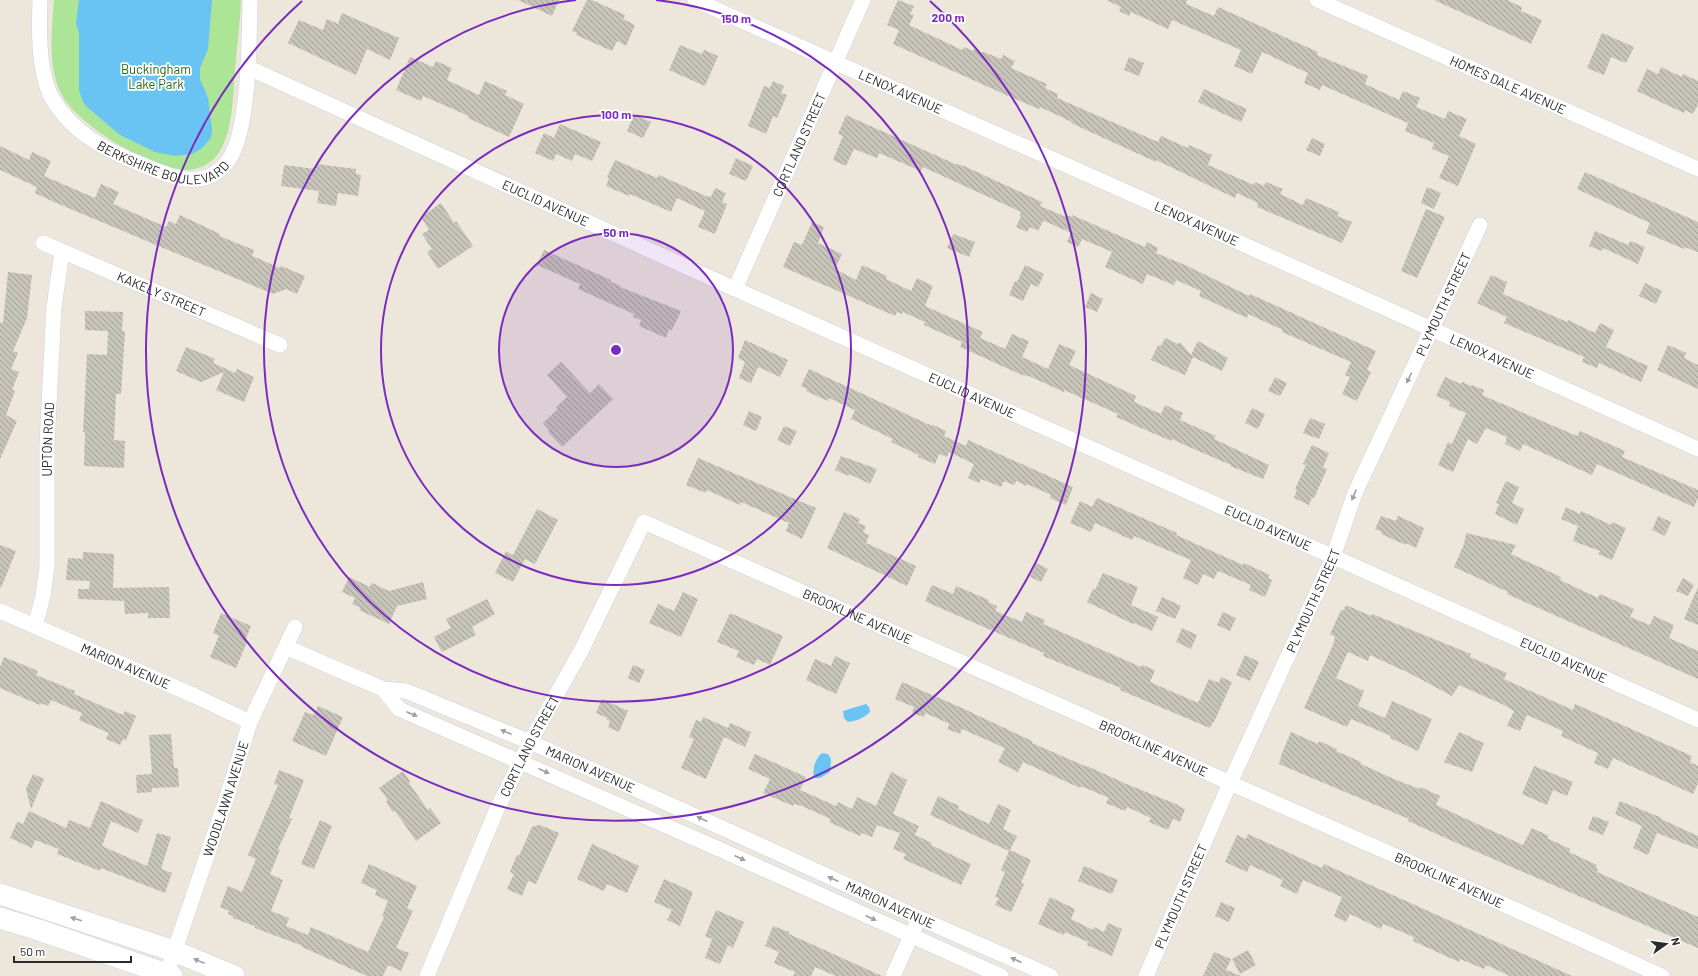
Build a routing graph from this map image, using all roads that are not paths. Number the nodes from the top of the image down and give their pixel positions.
1 (40, 0) edge
2 (250, 0) edge
3 (695, 0) edge
4 (863, 0) edge
5 (1318, 0) edge
6 (835, 63) junction
7 (247, 67) junction
8 (1698, 169) edge
9 (1480, 226) dead end
10 (43, 243) dead end
11 (62, 252) junction
12 (735, 290) junction
13 (1433, 330) junction
14 (280, 345) dead end
15 (1698, 449) edge
16 (644, 522) joint
17 (1333, 557) junction
18 (0, 611) edge
19 (35, 626) junction
20 (295, 627) dead end
21 (286, 647) junction
22 (383, 689) junction
23 (1698, 720) edge
24 (250, 722) junction
25 (530, 742) junction
26 (521, 761) junction
27 (1230, 784) junction
28 (729, 830) junction
29 (719, 849) junction
30 (0, 894) edge
31 (0, 918) edge
32 (919, 918) junction
33 (911, 936) junction
34 (174, 951) junction
35 (168, 975) edge
36 (234, 976) edge
37 (427, 976) edge
38 (893, 976) edge
39 (1001, 976) edge
40 (1051, 976) edge
41 (1146, 976) edge
42 (1662, 976) edge

1 - 7 street, BERKSHIRE BOULEVARD
2 - 7 street, BERKSHIRE BOULEVARD
3 - 6 street, LENOX AVENUE
4 - 6 street, CORTLAND STREET
5 - 8 street, HOMES DALE AVENUE
6 - 12 street, CORTLAND STREET
6 - 13 street, LENOX AVENUE
7 - 12 street, EUCLID AVENUE
9 - 13 street, PLYMOUTH STREET
10 - 11 street, KAKELY STREET
11 - 14 street, KAKELY STREET
11 - 19 street, UPTON ROAD
12 - 17 street, EUCLID AVENUE
13 - 15 street, LENOX AVENUE
13 -> 17 street, PLYMOUTH STREET
16 - 25 street, CORTLAND STREET
16 - 27 street, BROOKLINE AVENUE
17 - 23 street, EUCLID AVENUE
17 - 27 street, PLYMOUTH STREET
18 - 19 street, MARION AVENUE
19 - 24 street, MARION AVENUE
20 - 21 street, WOODLAWN AVENUE
21 - 22 street, MARION AVENUE
21 - 24 street, WOODLAWN AVENUE
25 -> 22 street, MARION AVENUE
22 -> 26 street, MARION AVENUE
24 - 34 street, WOODLAWN AVENUE
25 - 26 street, CORTLAND STREET
28 -> 25 street, MARION AVENUE
26 -> 29 street, MARION AVENUE
26 - 37 street, CORTLAND STREET
27 - 41 street, PLYMOUTH STREET
27 - 42 street, BROOKLINE AVENUE
28 - 29 street
32 -> 28 street, MARION AVENUE
29 -> 33 street, MARION AVENUE
34 -> 30 street
31 - 35 street
32 - 33 street
40 -> 32 street, MARION AVENUE
33 - 38 street
33 - 39 street, MARION AVENUE
34 - 35 street, WOODLAWN AVENUE
36 -> 34 street

